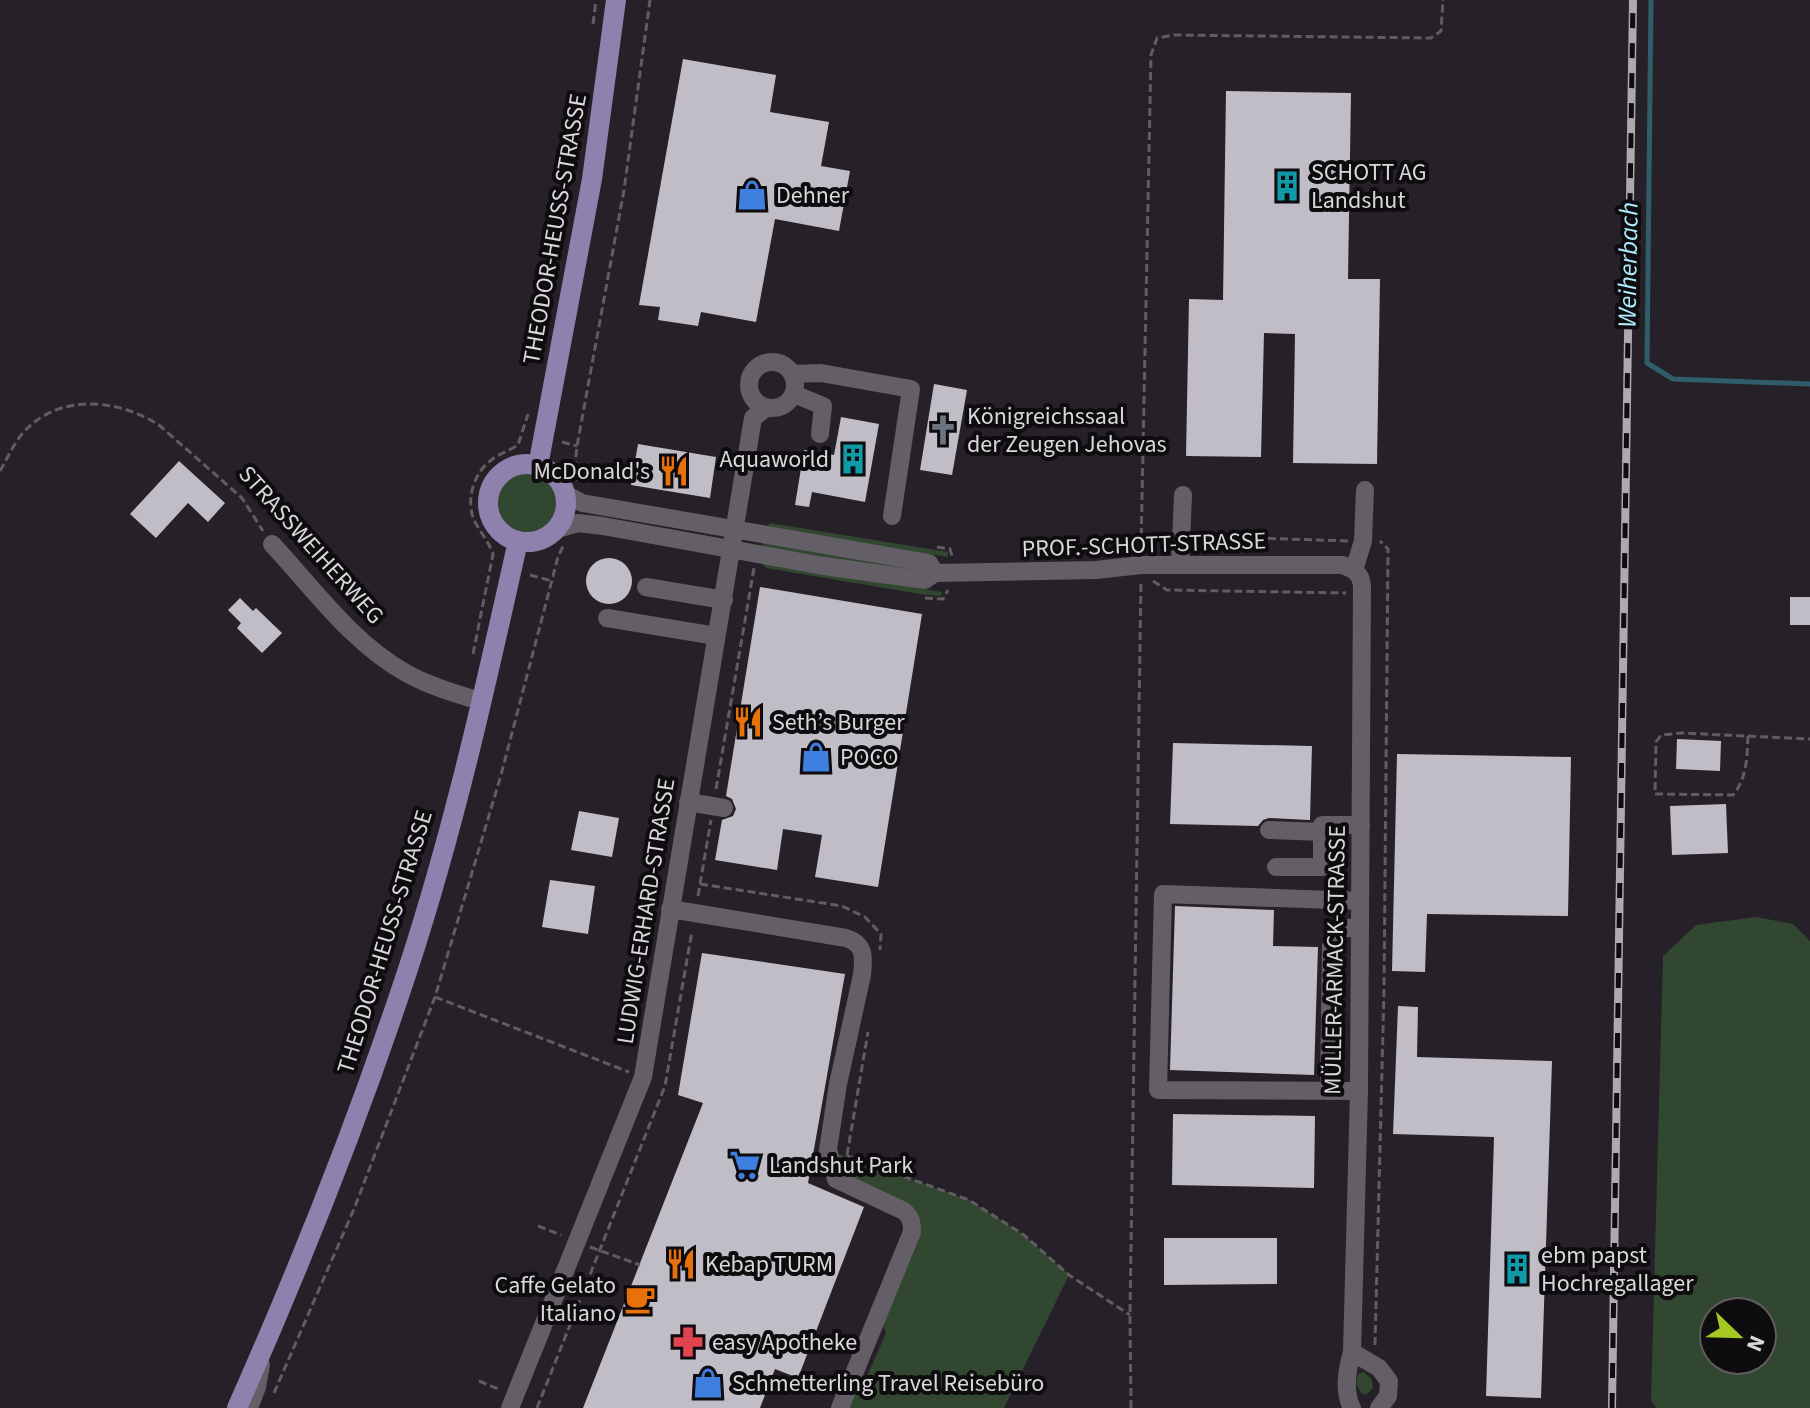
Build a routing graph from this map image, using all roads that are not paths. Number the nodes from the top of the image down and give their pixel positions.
1 (616, 0) edge
2 (792, 374) junction
3 (794, 394) junction
4 (766, 408) junction
5 (820, 434) dead end
6 (538, 466) junction
7 (1365, 490) dead end
8 (564, 493) junction
9 (1183, 495) dead end
10 (892, 516) dead end
11 (734, 529) junction
12 (562, 535) junction
13 (518, 541) junction
14 (272, 544) road end
15 (733, 549) junction
16 (1180, 565) junction
17 (1354, 570) junction
18 (935, 573) junction
19 (646, 587) dead end
20 (724, 600) junction
21 (607, 618) dead end
22 (716, 636) junction
23 (481, 701) junction
24 (688, 802) junction
25 (724, 808) dead end
26 (1361, 825) junction
27 (1269, 830) dead end
28 (1322, 832) junction
29 (1276, 867) dead end
30 (1360, 901) junction
31 (670, 909) junction
32 (1360, 927) junction
33 (1329, 1091) junction
34 (1359, 1091) junction
35 (265, 1346) junction
36 (1352, 1352) junction
37 (237, 1408) edge
38 (249, 1408) edge
39 (510, 1408) edge
40 (840, 1408) edge
41 (1352, 1408) edge
42 (1379, 1408) edge

1 - 6 main road, THEODOR-HEUSS-STRASSE
2 - 3 street
2 - 4 street
2 - 10 street
3 - 4 street
3 - 5 street
4 - 11 street, LUDWIG-ERHARD-STRASSE
6 - 8 main road
6 - 13 main road
7 - 17 street
8 - 11 street, PROF.-SCHOTT-STRASSE
8 - 12 main road
9 - 16 street
11 - 15 street, LUDWIG-ERHARD-STRASSE
11 - 18 street, PROF.-SCHOTT-STRASSE
12 - 13 main road
12 - 15 street, PROF.-SCHOTT-STRASSE
13 - 23 main road, THEODOR-HEUSS-STRASSE
14 - 23 street, STRASSWEIHERWEG
15 - 18 street, PROF.-SCHOTT-STRASSE
15 - 20 street, LUDWIG-ERHARD-STRASSE
16 - 17 street, PROF.-SCHOTT-STRASSE
16 - 18 street, PROF.-SCHOTT-STRASSE
17 - 26 street, MÜLLER-ARMACK-STRASSE
19 - 20 street
20 - 22 street, LUDWIG-ERHARD-STRASSE
21 - 22 street
22 - 24 street, LUDWIG-ERHARD-STRASSE
23 - 35 main road, THEODOR-HEUSS-STRASSE
24 - 25 street
24 - 31 street, LUDWIG-ERHARD-STRASSE
26 - 28 street
26 - 30 street, MÜLLER-ARMACK-STRASSE
27 - 28 street
28 - 29 street
30 - 32 street, MÜLLER-ARMACK-STRASSE
30 - 33 street
31 - 39 street, LUDWIG-ERHARD-STRASSE
31 - 40 street
32 - 33 street
32 - 34 street, MÜLLER-ARMACK-STRASSE
33 - 34 street
34 - 36 street, MÜLLER-ARMACK-STRASSE
35 - 37 main road, THEODOR-HEUSS-STRASSE
35 - 38 street, THEODOR-HEUSS-STRASSE
36 - 41 street, MÜLLER-ARMACK-STRASSE
36 - 42 street

